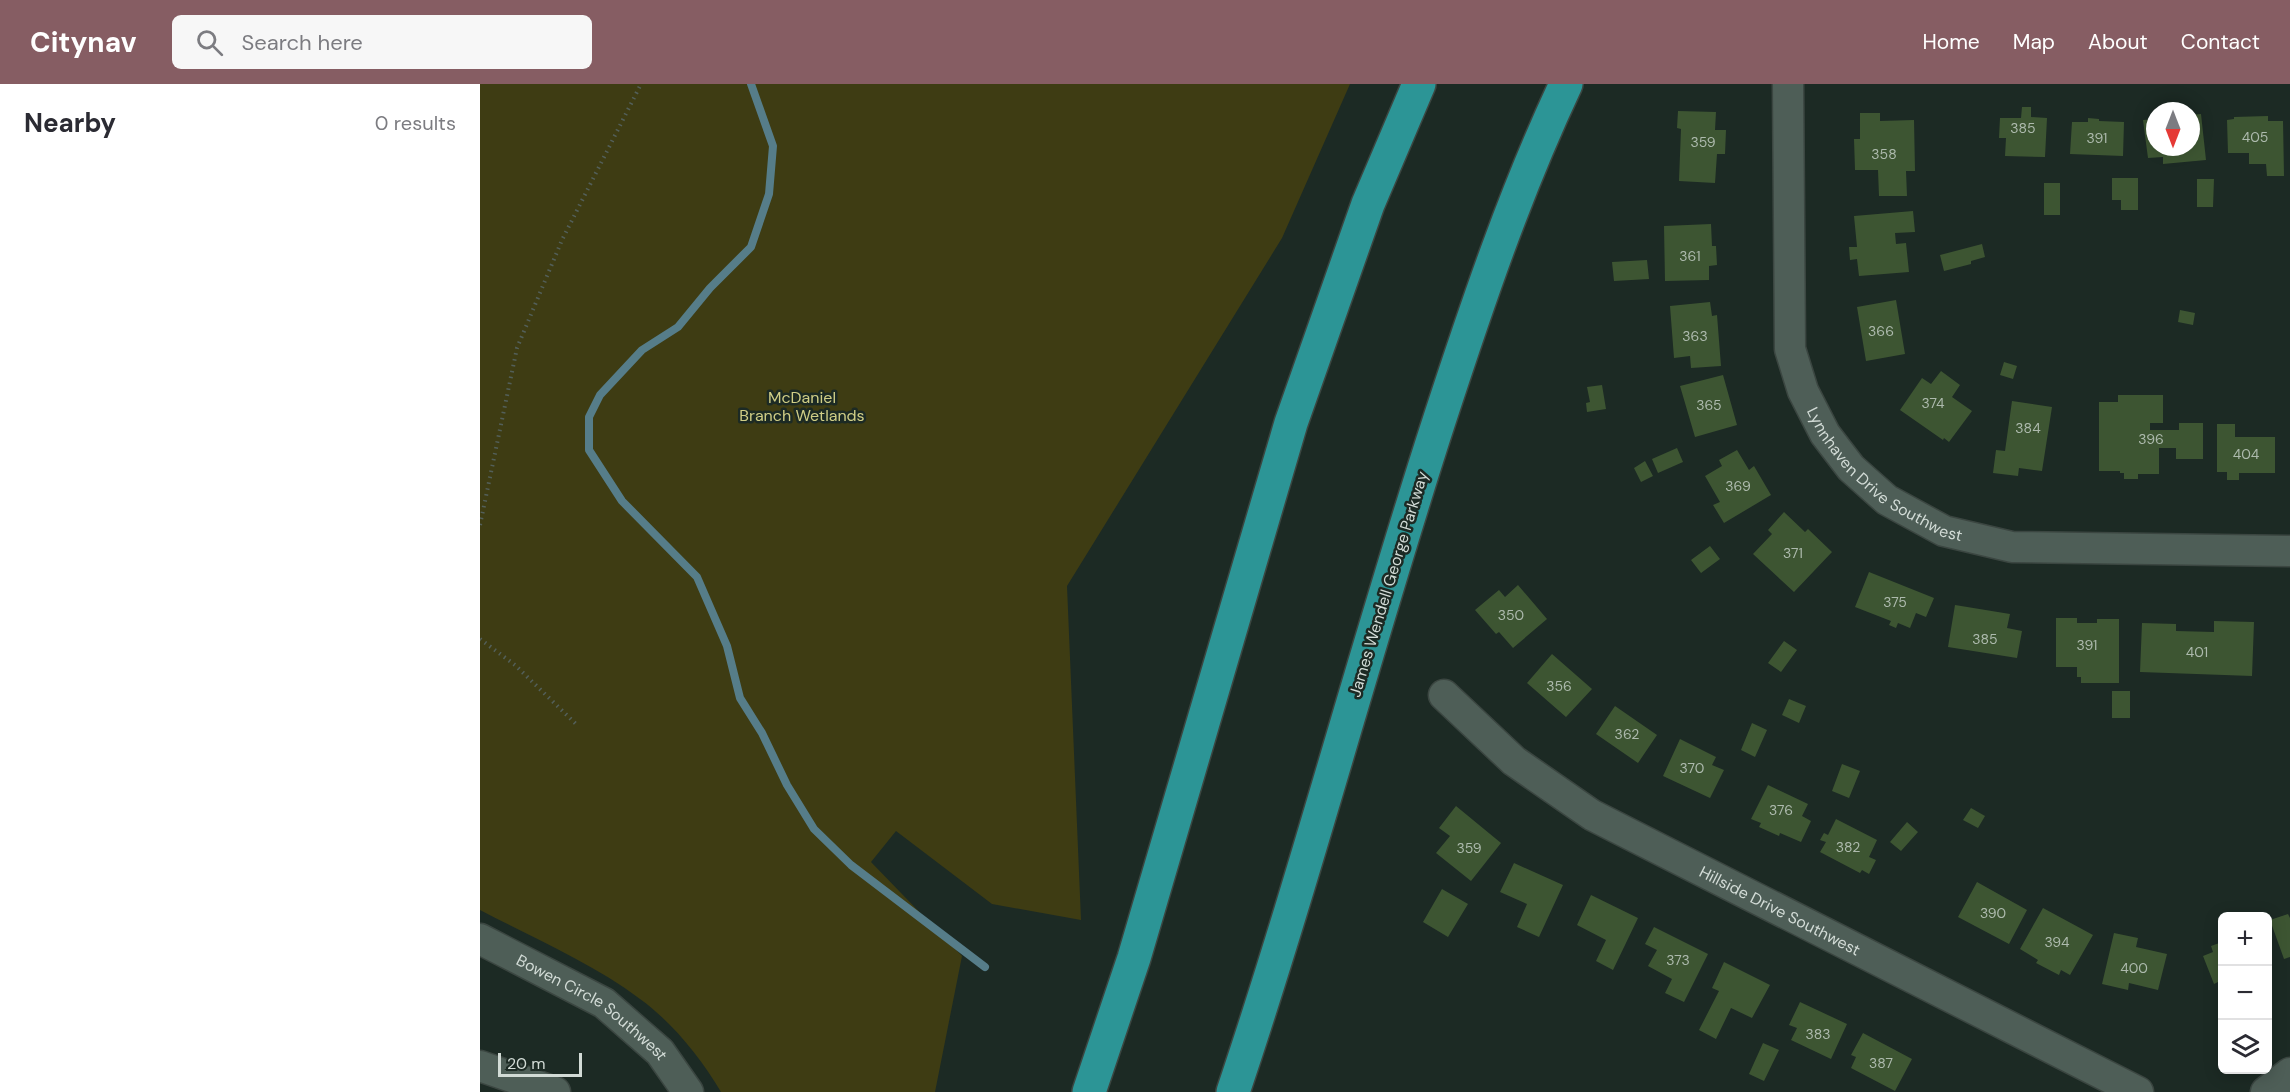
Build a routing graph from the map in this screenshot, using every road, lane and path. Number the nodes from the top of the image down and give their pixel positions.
1 (641, 84) edge
2 (1419, 84) edge
3 (1566, 84) edge
4 (1788, 84) edge
5 (480, 525) edge
6 (2290, 551) edge
7 (480, 639) edge
8 (1444, 695) dead end
9 (576, 724) dead end
10 (480, 939) edge
11 (480, 1066) edge
12 (2290, 1073) edge
13 (555, 1092) edge
14 (688, 1092) edge
15 (1089, 1092) edge
16 (1233, 1092) edge
17 (2138, 1092) edge
18 (2266, 1092) edge

1 - 5 path
2 - 15 highway
3 - 16 highway, James Wendell George Parkway
4 - 6 street, Lynnhaven Drive Southwest
7 - 9 path
8 - 17 street, Hillside Drive Southwest
10 - 14 street, Bowen Circle Southwest
11 - 13 street
12 - 18 street

